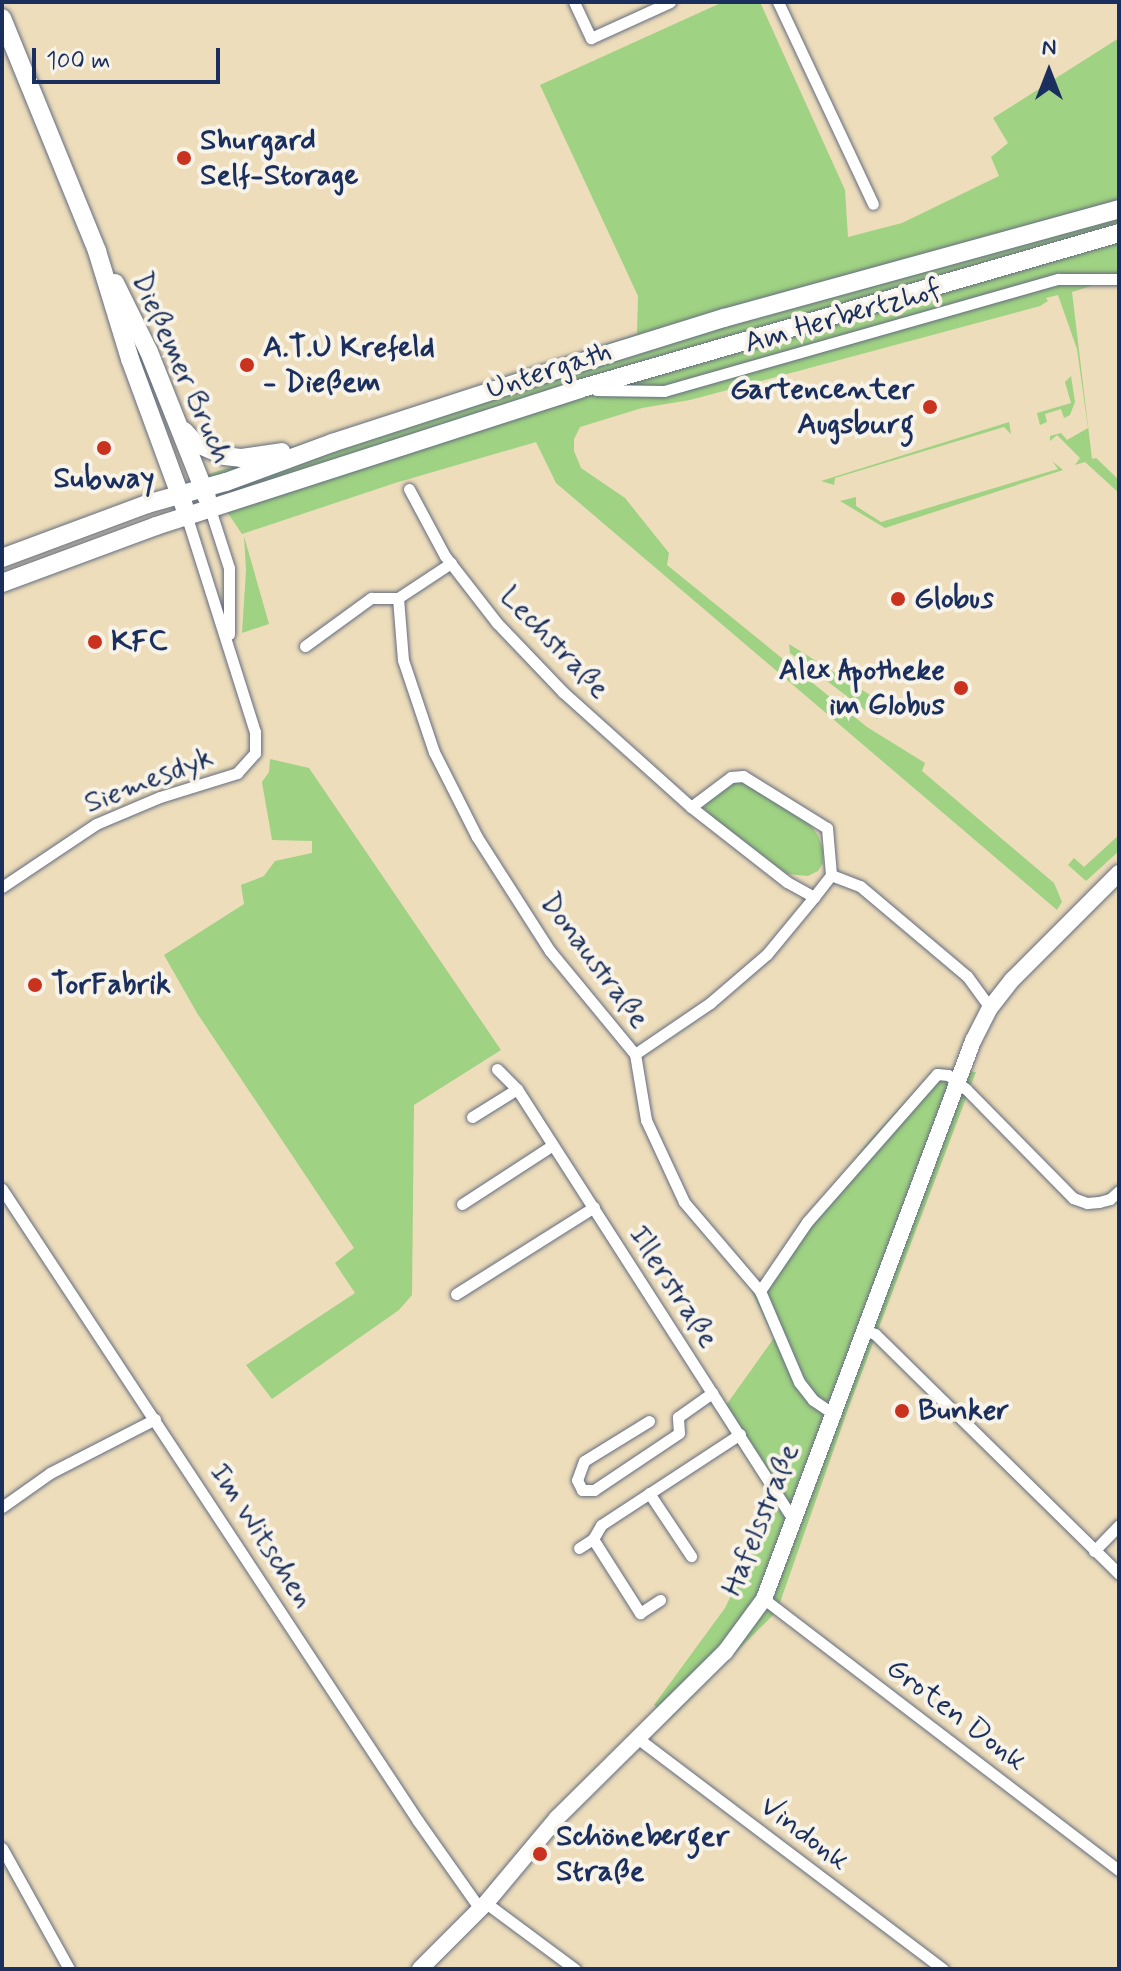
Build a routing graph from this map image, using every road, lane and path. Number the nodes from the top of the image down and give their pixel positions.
1 (574, 2) edge
2 (670, 2) edge
3 (778, 2) edge
4 (646, 7) edge
5 (2, 18) edge
6 (873, 204) dead end
7 (1119, 209) edge
8 (1119, 233) edge
9 (97, 251) junction
10 (1119, 279) edge
11 (579, 389) junction
12 (181, 427) junction
13 (332, 443) junction
14 (203, 488) junction
15 (409, 489) dead end
16 (180, 495) junction
17 (210, 509) junction
18 (187, 517) junction
19 (2, 558) edge
20 (451, 563) junction
21 (2, 583) edge
22 (398, 598) junction
23 (228, 643) junction
24 (305, 646) dead end
25 (691, 807) junction
26 (1119, 873) edge
27 (831, 875) junction
28 (2, 887) edge
29 (814, 897) junction
30 (990, 1008) junction
31 (635, 1054) junction
32 (497, 1069) dead end
33 (957, 1081) junction
34 (517, 1089) junction
35 (472, 1117) dead end
36 (553, 1145) junction
37 (2, 1189) edge
38 (1119, 1191) edge
39 (462, 1204) dead end
40 (594, 1207) junction
41 (760, 1291) junction
42 (456, 1294) dead end
43 (865, 1330) junction
44 (712, 1393) junction
45 (834, 1414) junction
46 (155, 1419) junction
47 (649, 1421) dead end
48 (740, 1434) junction
49 (649, 1493) junction
50 (2, 1507) edge
51 (794, 1521) junction
52 (1119, 1525) edge
53 (593, 1539) junction
54 (579, 1548) dead end
55 (1094, 1551) junction
56 (691, 1556) dead end
57 (1119, 1574) edge
58 (764, 1599) junction
59 (660, 1600) dead end
60 (636, 1737) junction
61 (2, 1848) edge
62 (1119, 1870) edge
63 (483, 1906) junction
64 (69, 1969) edge
65 (420, 1969) edge
66 (575, 1969) edge
67 (943, 1969) edge

1 - 4 street
2 - 4 street
3 - 6 street
5 - 9 main road, Dießemer Bruch
7 - 13 main road, Untergath
8 - 11 main road, Untergath
9 - 12 main road, Dießemer Bruch
9 - 16 main road, Dießemer Bruch
10 - 11 street, Am Herbertzhof
11 - 17 main road, Untergath
12 - 13 main road, Untergath
12 - 14 main road, Dießemer Bruch
13 - 14 main road, Untergath
14 - 16 main road, Untergath
14 - 17 main road, Dießemer Bruch
15 - 20 street, Lechstraße
16 - 18 main road, Dießemer Bruch
16 - 19 main road, Untergath
17 - 18 main road, Untergath
17 - 23 street, Siemesdyk
18 - 21 main road, Untergath
18 - 23 street, Siemesdyk
20 - 22 street
20 - 25 street, Lechstraße
22 - 24 street
22 - 31 street, Donaustraße
23 - 28 street, Siemesdyk
25 - 27 street
25 - 29 street, Lechstraße
26 - 30 main road, Hafelsstraße
27 - 29 street
27 - 30 street
29 - 31 street
30 - 33 main road, Hafelsstraße
31 - 41 street, Donaustraße
32 - 34 street, Illerstraße
33 - 38 street
33 - 41 street
33 - 43 main road, Hafelsstraße
34 - 35 street
34 - 36 street, Illerstraße
36 - 39 street
36 - 40 street, Illerstraße
37 - 46 street, Im Witschen
40 - 42 street, Illerstraße
40 - 44 street, Illerstraße
41 - 45 street, Donaustraße
43 - 45 main road, Hafelsstraße
43 - 55 street
44 - 47 street, Illerstraße
44 - 48 street, Illerstraße
45 - 51 main road, Hafelsstraße
46 - 50 street
46 - 63 street, Im Witschen
48 - 49 street
48 - 51 street, Illerstraße
49 - 53 street
49 - 56 street
51 - 58 main road, Hafelsstraße
52 - 55 street
53 - 54 street
53 - 59 street
55 - 57 street
58 - 60 main road, Hafelsstraße
58 - 62 street, Groten Donk
60 - 63 main road, Hafelsstraße
60 - 67 street, Vindonk
61 - 64 street
63 - 65 main road, Hafelsstraße
63 - 66 street

